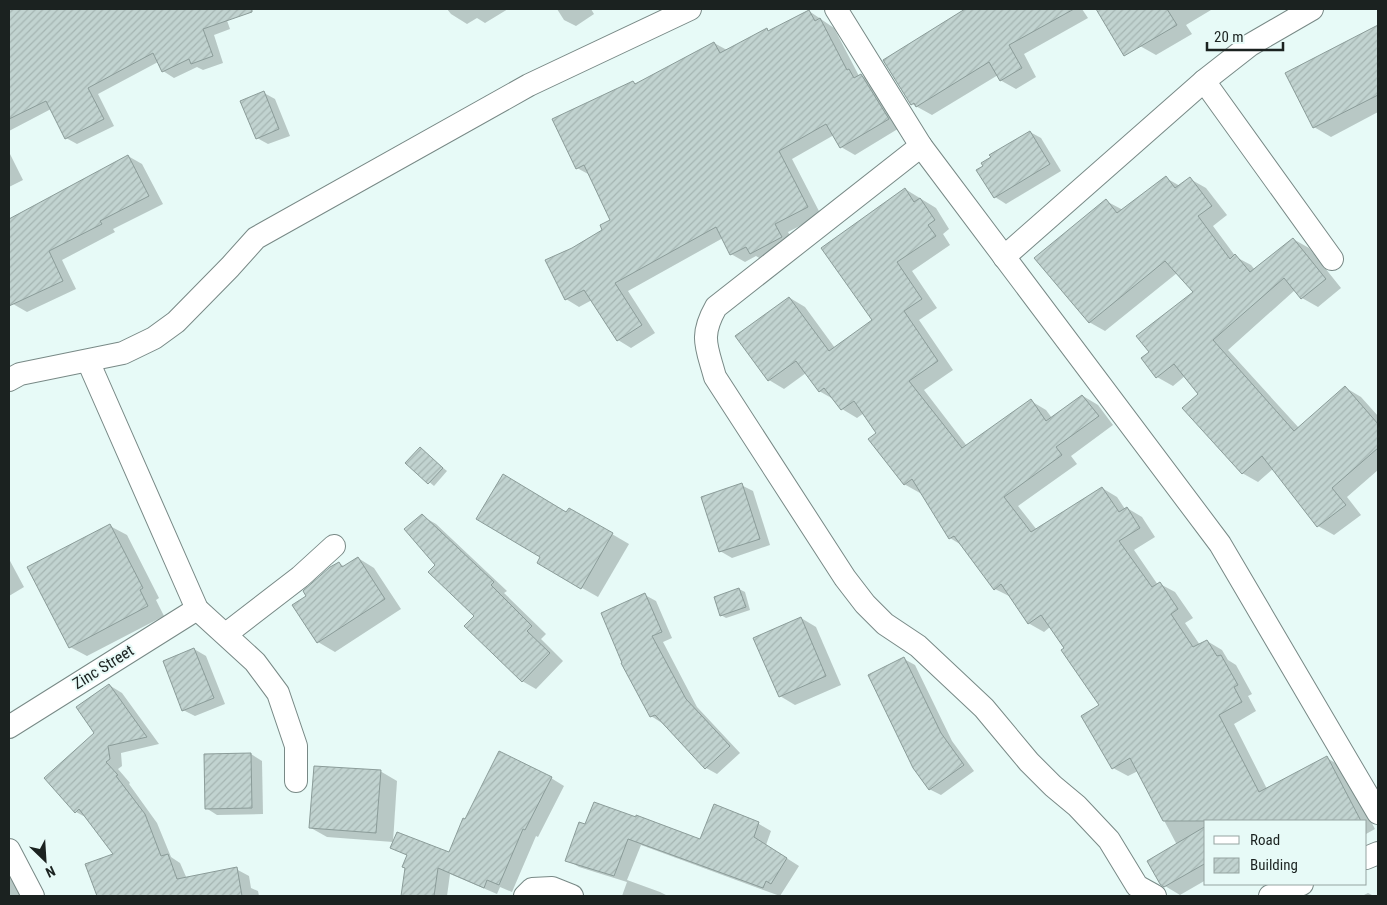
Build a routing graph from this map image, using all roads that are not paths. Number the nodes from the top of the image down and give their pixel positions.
1 (690, 9) edge
2 (836, 9) edge
3 (1312, 9) edge
4 (1204, 80) junction
5 (920, 146) junction
6 (1004, 257) junction
7 (1332, 259) dead end
8 (88, 361) junction
9 (9, 380) edge
10 (334, 546) dead end
11 (197, 609) junction
12 (226, 634) junction
13 (9, 727) edge
14 (296, 780) dead end
15 (1378, 813) edge
16 (9, 850) edge
17 (1299, 885) edge
18 (33, 896) edge
19 (525, 896) edge
20 (572, 896) edge
21 (1155, 896) edge
22 (1270, 896) edge

1 - 8 street
2 - 5 street
3 - 4 street
4 - 6 street
4 - 7 street
5 - 6 street
5 - 21 street
6 - 15 street
8 - 9 street
8 - 11 street
10 - 12 street
11 - 12 street
11 - 13 street, Zinc Street
12 - 14 street
16 - 18 street
17 - 22 street
19 - 20 street

